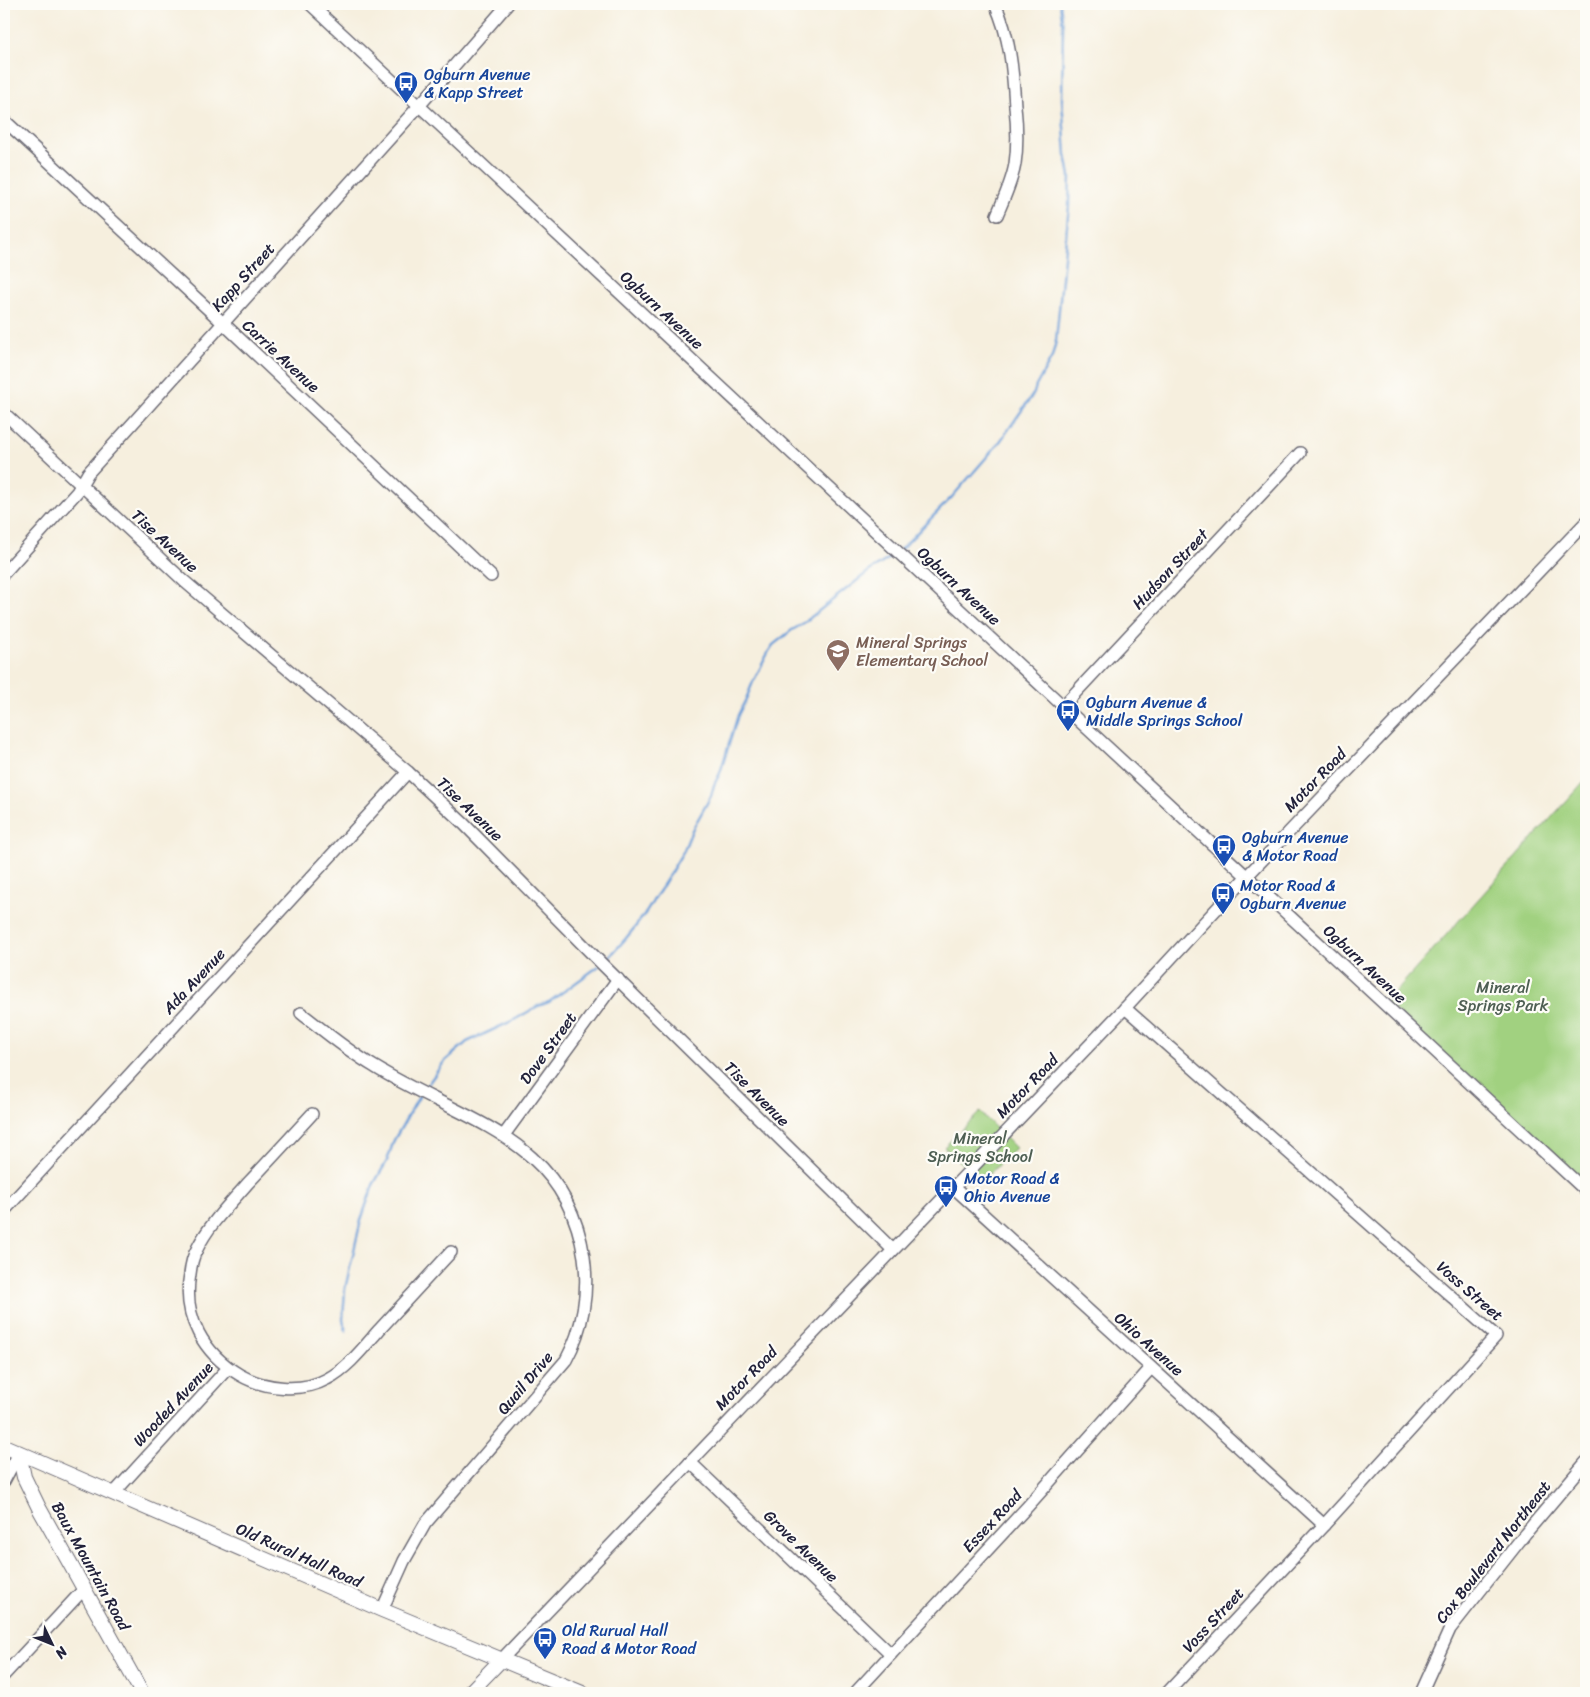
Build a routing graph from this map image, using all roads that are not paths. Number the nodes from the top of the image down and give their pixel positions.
1 (310, 4) edge
2 (508, 4) edge
3 (994, 4) edge
4 (419, 106) junction
5 (4, 120) edge
6 (998, 215) dead end
7 (223, 323) junction
8 (4, 413) edge
9 (1300, 453) dead end
10 (81, 485) junction
11 (1586, 522) edge
12 (4, 573) edge
13 (491, 576) dead end
14 (1063, 706) junction
15 (408, 772) junction
16 (1247, 876) junction
17 (618, 979) junction
18 (1126, 1008) junction
19 (301, 1013) dead end
20 (312, 1114) dead end
21 (504, 1135) junction
22 (953, 1187) junction
23 (1586, 1190) edge
24 (4, 1211) edge
25 (892, 1250) junction
26 (450, 1252) dead end
27 (228, 1368) junction
28 (1151, 1368) junction
29 (4, 1446) edge
30 (19, 1453) junction
31 (690, 1462) junction
32 (1586, 1462) edge
33 (4, 1481) edge
34 (114, 1493) junction
35 (1324, 1525) junction
36 (84, 1588) junction
37 (382, 1610) junction
38 (890, 1654) junction
39 (501, 1660) junction
40 (4, 1675) edge
41 (142, 1693) edge
42 (469, 1693) edge
43 (582, 1693) edge
44 (855, 1693) edge
45 (1167, 1693) edge
46 (1421, 1693) edge

1 - 4 street, Ogburn Avenue
2 - 4 street, Kapp Street
3 - 6 street
4 - 7 street, Kapp Street
4 - 14 street, Ogburn Avenue
5 - 7 street, Carrie Avenue
7 - 10 street, Kapp Street
7 - 13 street, Carrie Avenue
8 - 10 street, Tise Avenue
9 - 14 street, Hudson Street
10 - 12 street, Kapp Street
10 - 15 street, Tise Avenue
11 - 16 street, Motor Road
14 - 16 street, Ogburn Avenue
15 - 17 street, Tise Avenue
15 - 24 street, Ada Avenue
16 - 18 street, Motor Road
16 - 23 street, Ogburn Avenue
17 - 21 street, Dove Street
17 - 25 street, Tise Avenue
18 - 22 street, Motor Road
18 - 35 street, Voss Street
19 - 21 street, Quail Drive
20 - 27 street
21 - 37 street, Quail Drive
22 - 25 street, Motor Road
22 - 28 street, Ohio Avenue
25 - 31 street, Motor Road
26 - 27 street, Wooded Avenue
27 - 34 street, Wooded Avenue
28 - 35 street, Ohio Avenue
28 - 38 street, Essex Road
29 - 30 main road, Old Rural Hall Road
30 - 33 street
30 - 34 main road, Old Rural Hall Road
30 - 36 main road, Baux Mountain Road
31 - 38 street, Grove Avenue
31 - 39 street, Motor Road
32 - 46 street, Cox Boulevard Northeast
34 - 37 main road, Old Rural Hall Road
35 - 45 street, Voss Street
36 - 40 street
36 - 41 main road, Baux Mountain Road
37 - 39 main road, Old Rural Hall Road
38 - 44 street, Essex Road
39 - 42 main road, Motor Road
39 - 43 main road, Old Rural Hall Road

